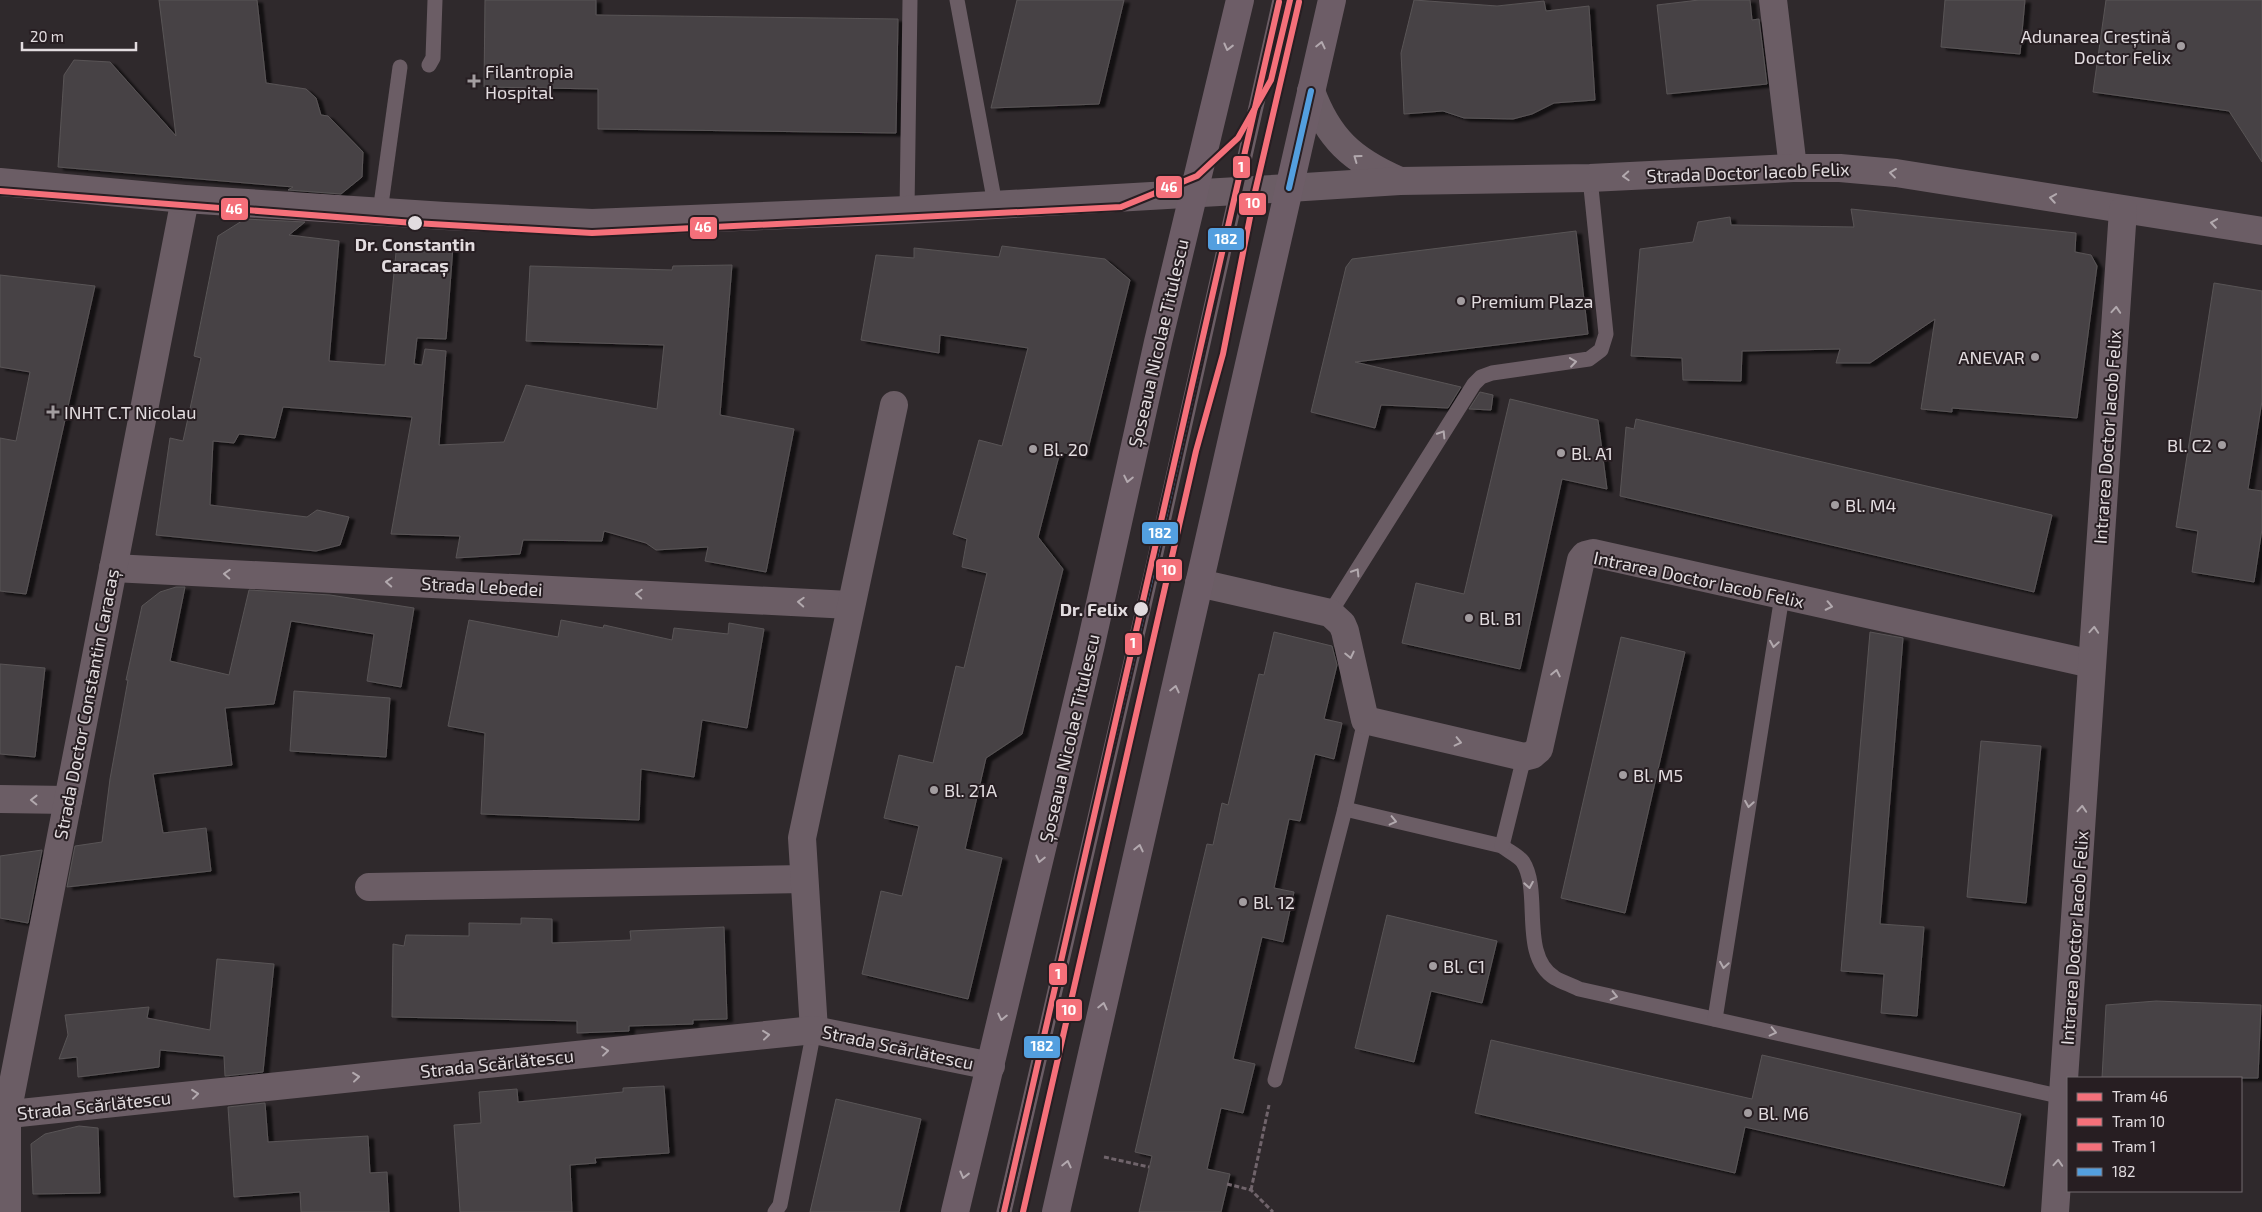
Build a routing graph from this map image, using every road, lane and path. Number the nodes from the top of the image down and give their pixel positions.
1 (435, 0) edge
2 (910, 0) edge
3 (957, 0) edge
4 (1240, 0) edge
5 (1280, 0) edge
6 (1332, 0) edge
7 (1773, 0) edge
8 (429, 65) dead end
9 (400, 68) dead end
10 (1311, 90) junction
11 (1793, 168) junction
12 (1590, 178) junction
13 (1400, 181) junction
14 (0, 182) edge
15 (1289, 188) junction
16 (1236, 191) junction
17 (1192, 193) junction
18 (185, 199) junction
19 (995, 204) junction
20 (907, 210) junction
21 (2123, 210) junction
22 (380, 212) junction
23 (2262, 231) edge
24 (894, 405) dead end
25 (113, 568) junction
26 (1199, 583) junction
27 (1782, 596) junction
28 (850, 605) junction
29 (1330, 613) junction
30 (2092, 664) junction
31 (1365, 720) junction
32 (1524, 757) junction
33 (0, 799) edge
34 (68, 800) junction
35 (1345, 809) junction
36 (1502, 846) junction
37 (804, 879) junction
38 (369, 887) dead end
39 (1716, 1019) junction
40 (814, 1030) junction
41 (991, 1066) junction
42 (1275, 1080) joint
43 (2063, 1098) junction
44 (3, 1114) edge
45 (1070, 1148) junction
46 (1149, 1167) dead end
47 (1227, 1184) dead end
48 (1251, 1190) junction
49 (7, 1212) edge
50 (775, 1212) edge
51 (955, 1212) edge
52 (1004, 1212) edge
53 (1056, 1212) edge
54 (1273, 1212) edge
55 (2055, 1212) edge

1 - 8 lane
2 - 20 lane
3 - 19 lane
4 -> 17 main road, Șoseaua Nicolae Titulescu
5 - 16 lane
10 -> 6 main road
7 - 11 street
9 - 22 lane
13 -> 10 street
10 - 15 main road
11 -> 12 street, Strada Doctor Iacob Felix
21 -> 11 street, Strada Doctor Iacob Felix
12 - 13 street, Strada Doctor Iacob Felix
29 -> 12 lane
13 - 15 street, Strada Doctor Iacob Felix
14 - 18 street
15 - 16 street, Strada Doctor Iacob Felix
15 - 26 main road
16 - 17 street, Strada Doctor Iacob Felix
16 - 52 lane
17 - 19 street
17 -> 41 main road, Șoseaua Nicolae Titulescu
18 - 22 street
18 - 25 street, Strada Doctor Constantin Caracaș
19 - 20 street
20 - 22 street
23 -> 21 street, Strada Doctor Iacob Felix
30 -> 21 street, Intrarea Doctor Iacob Felix
24 - 28 street
28 -> 25 street, Strada Lebedei
25 - 34 street, Strada Doctor Constantin Caracaș
26 - 29 street
45 -> 26 main road
27 -> 30 street, Intrarea Doctor Iacob Felix
32 -> 27 street, Intrarea Doctor Iacob Felix
27 -> 39 lane
28 - 37 street
29 -> 31 street
43 -> 30 street, Intrarea Doctor Iacob Felix
31 -> 32 street
31 - 35 lane
32 - 36 lane
34 -> 33 street
34 - 44 street, Strada Doctor Constantin Caracaș
35 -> 36 lane
35 - 42 lane
36 -> 39 lane
37 - 38 street
37 - 40 street
39 -> 43 lane
40 - 41 street, Strada Scărlătescu
44 -> 40 street, Strada Scărlătescu
40 - 50 lane
41 -> 51 main road, Șoseaua Nicolae Titulescu
42 - 48 path
55 -> 43 street, Intrarea Doctor Iacob Felix
44 - 49 street, Strada Doctor Constantin Caracaș
45 - 46 path
53 -> 45 main road
47 - 48 path
48 - 54 path

